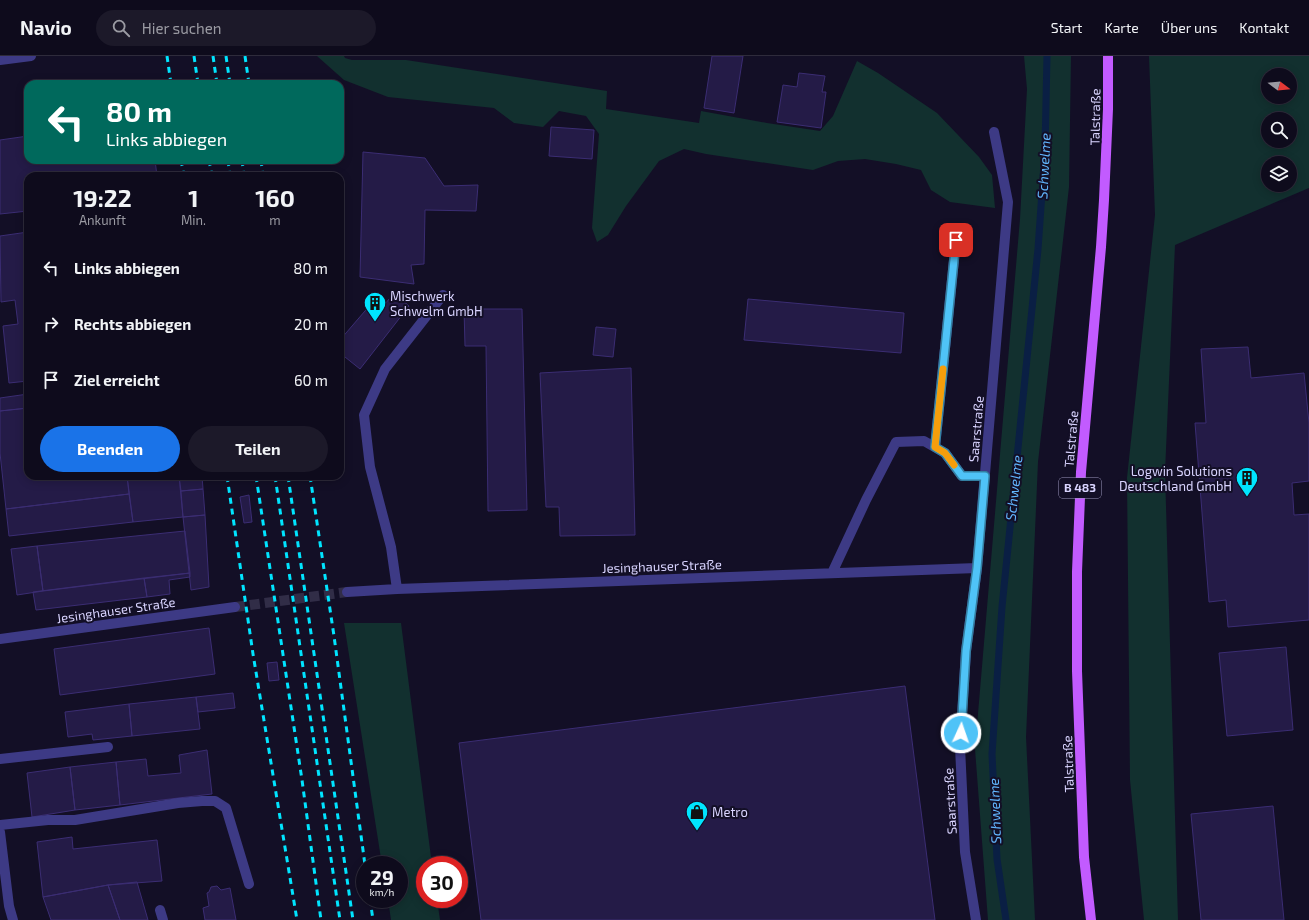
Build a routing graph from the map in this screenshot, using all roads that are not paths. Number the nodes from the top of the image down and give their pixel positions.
1 (31, 56) edge
2 (1108, 56) edge
3 (0, 60) edge
4 (994, 132) dead end
5 (956, 240) dead end
6 (443, 295) dead end
7 (935, 447) junction
8 (985, 476) junction
9 (977, 568) junction
10 (832, 573) junction
11 (397, 589) junction
12 (347, 592) tunnel mouth
13 (235, 607) tunnel mouth
14 (0, 639) edge
15 (108, 747) dead end
16 (0, 759) edge
17 (0, 825) edge
18 (0, 832) edge
19 (249, 884) dead end
20 (160, 910) dead end
21 (13, 920) edge
22 (163, 920) edge
23 (976, 920) edge
24 (1091, 920) edge

1 - 3 street
2 - 24 main road, Talstraße / B 483
4 - 8 street, Saarstraße
5 - 7 street
6 - 11 street
7 - 8 street
7 - 10 street
8 - 9 street, Saarstraße
9 - 10 street, Jesinghauser Straße
9 - 23 street, Saarstraße
10 - 11 street, Jesinghauser Straße
11 - 12 street, Jesinghauser Straße
13 - 14 street, Jesinghauser Straße
15 - 16 street
17 - 19 street
18 - 21 street
20 - 22 street

